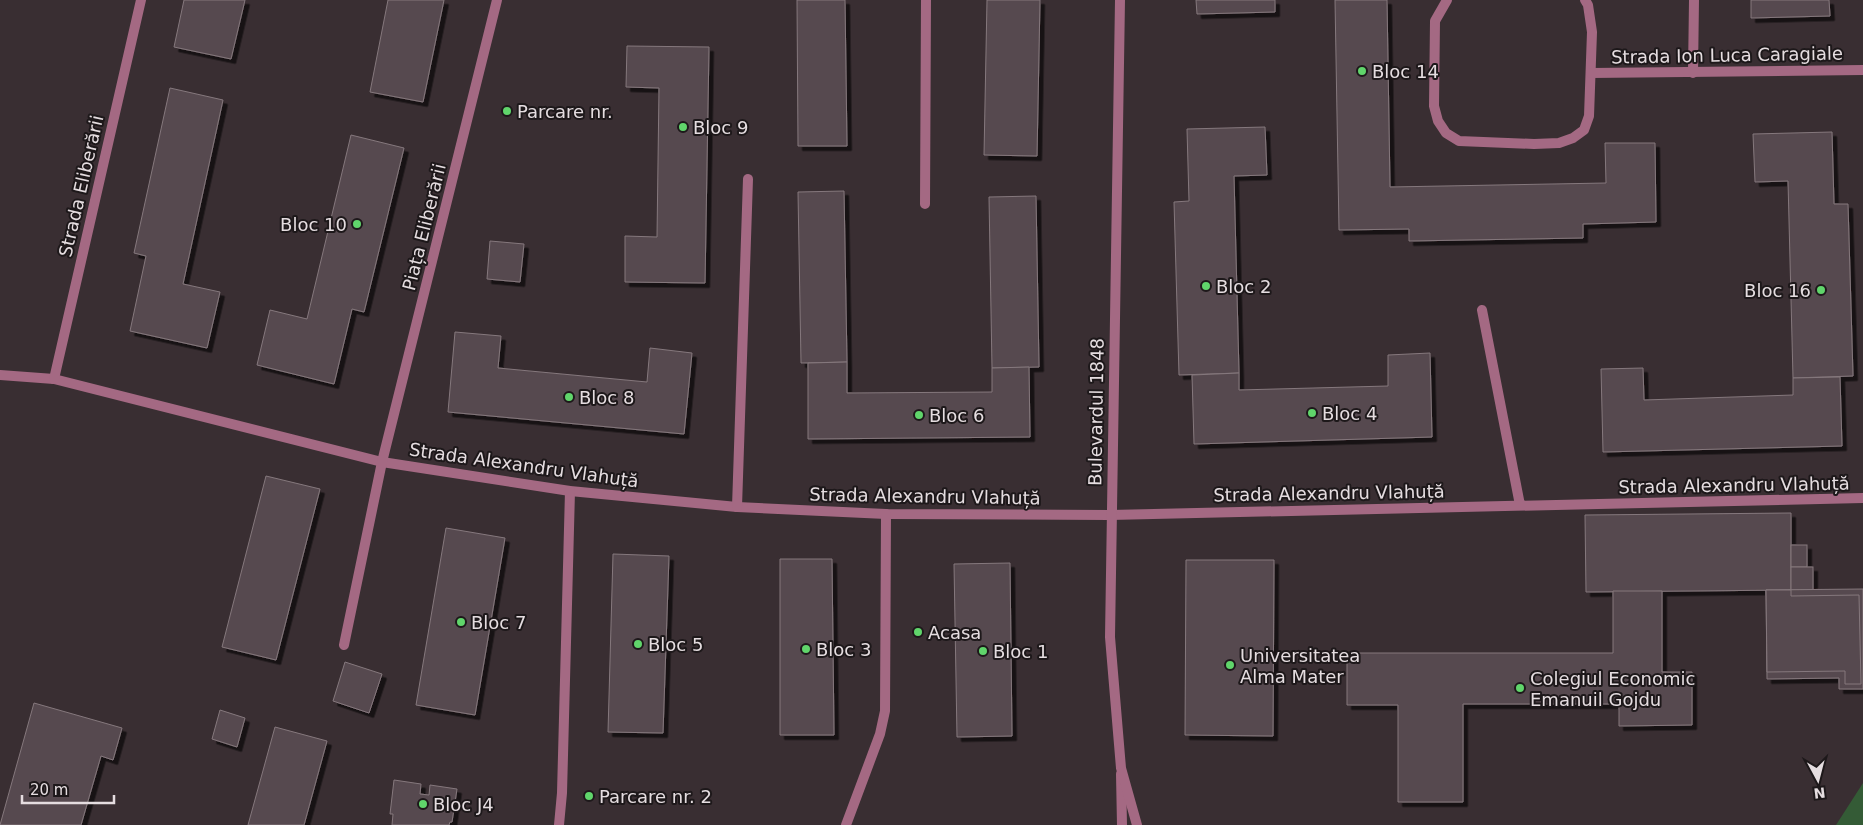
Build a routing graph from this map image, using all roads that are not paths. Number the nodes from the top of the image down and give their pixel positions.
1 (141, 0) edge
2 (497, 0) edge
3 (926, 0) edge
4 (1120, 0) edge
5 (1447, 0) edge
6 (1585, 0) edge
7 (1694, 0) edge
8 (1863, 70) edge
9 (1591, 73) junction
10 (1693, 73) junction
11 (748, 179) dead end
12 (925, 204) dead end
13 (1482, 310) dead end
14 (0, 375) edge
15 (54, 379) junction
16 (382, 462) junction
17 (570, 491) junction
18 (1863, 498) edge
19 (1520, 505) junction
20 (737, 507) junction
21 (886, 514) junction
22 (1110, 515) junction
23 (344, 645) dead end
24 (1121, 768) junction
25 (559, 825) edge
26 (846, 825) edge
27 (1122, 825) edge
28 (1137, 825) edge

1 - 15 street, Strada Eliberării
2 - 16 street, Piața Eliberării
3 - 12 street
4 - 22 street, Bulevardul 1848
5 - 9 street, Strada Ion Luca Caragiale
6 - 9 street, Strada Ion Luca Caragiale
7 - 10 street
8 - 10 street, Strada Ion Luca Caragiale
9 - 10 street, Strada Ion Luca Caragiale
11 - 20 street
13 - 19 street
14 - 15 street, Strada Alexandru Vlahuță
15 - 16 street, Strada Alexandru Vlahuță
16 - 17 street, Strada Alexandru Vlahuță
16 - 23 street, Piața Eliberării
17 - 20 street, Strada Alexandru Vlahuță
17 - 25 street
18 - 19 street, Strada Alexandru Vlahuță
19 - 22 street, Strada Alexandru Vlahuță
20 - 21 street, Strada Alexandru Vlahuță
21 - 22 street, Strada Alexandru Vlahuță
21 - 26 street
22 - 24 street, Bulevardul 1848
24 - 27 street, Bulevardul 1848
24 - 28 street

